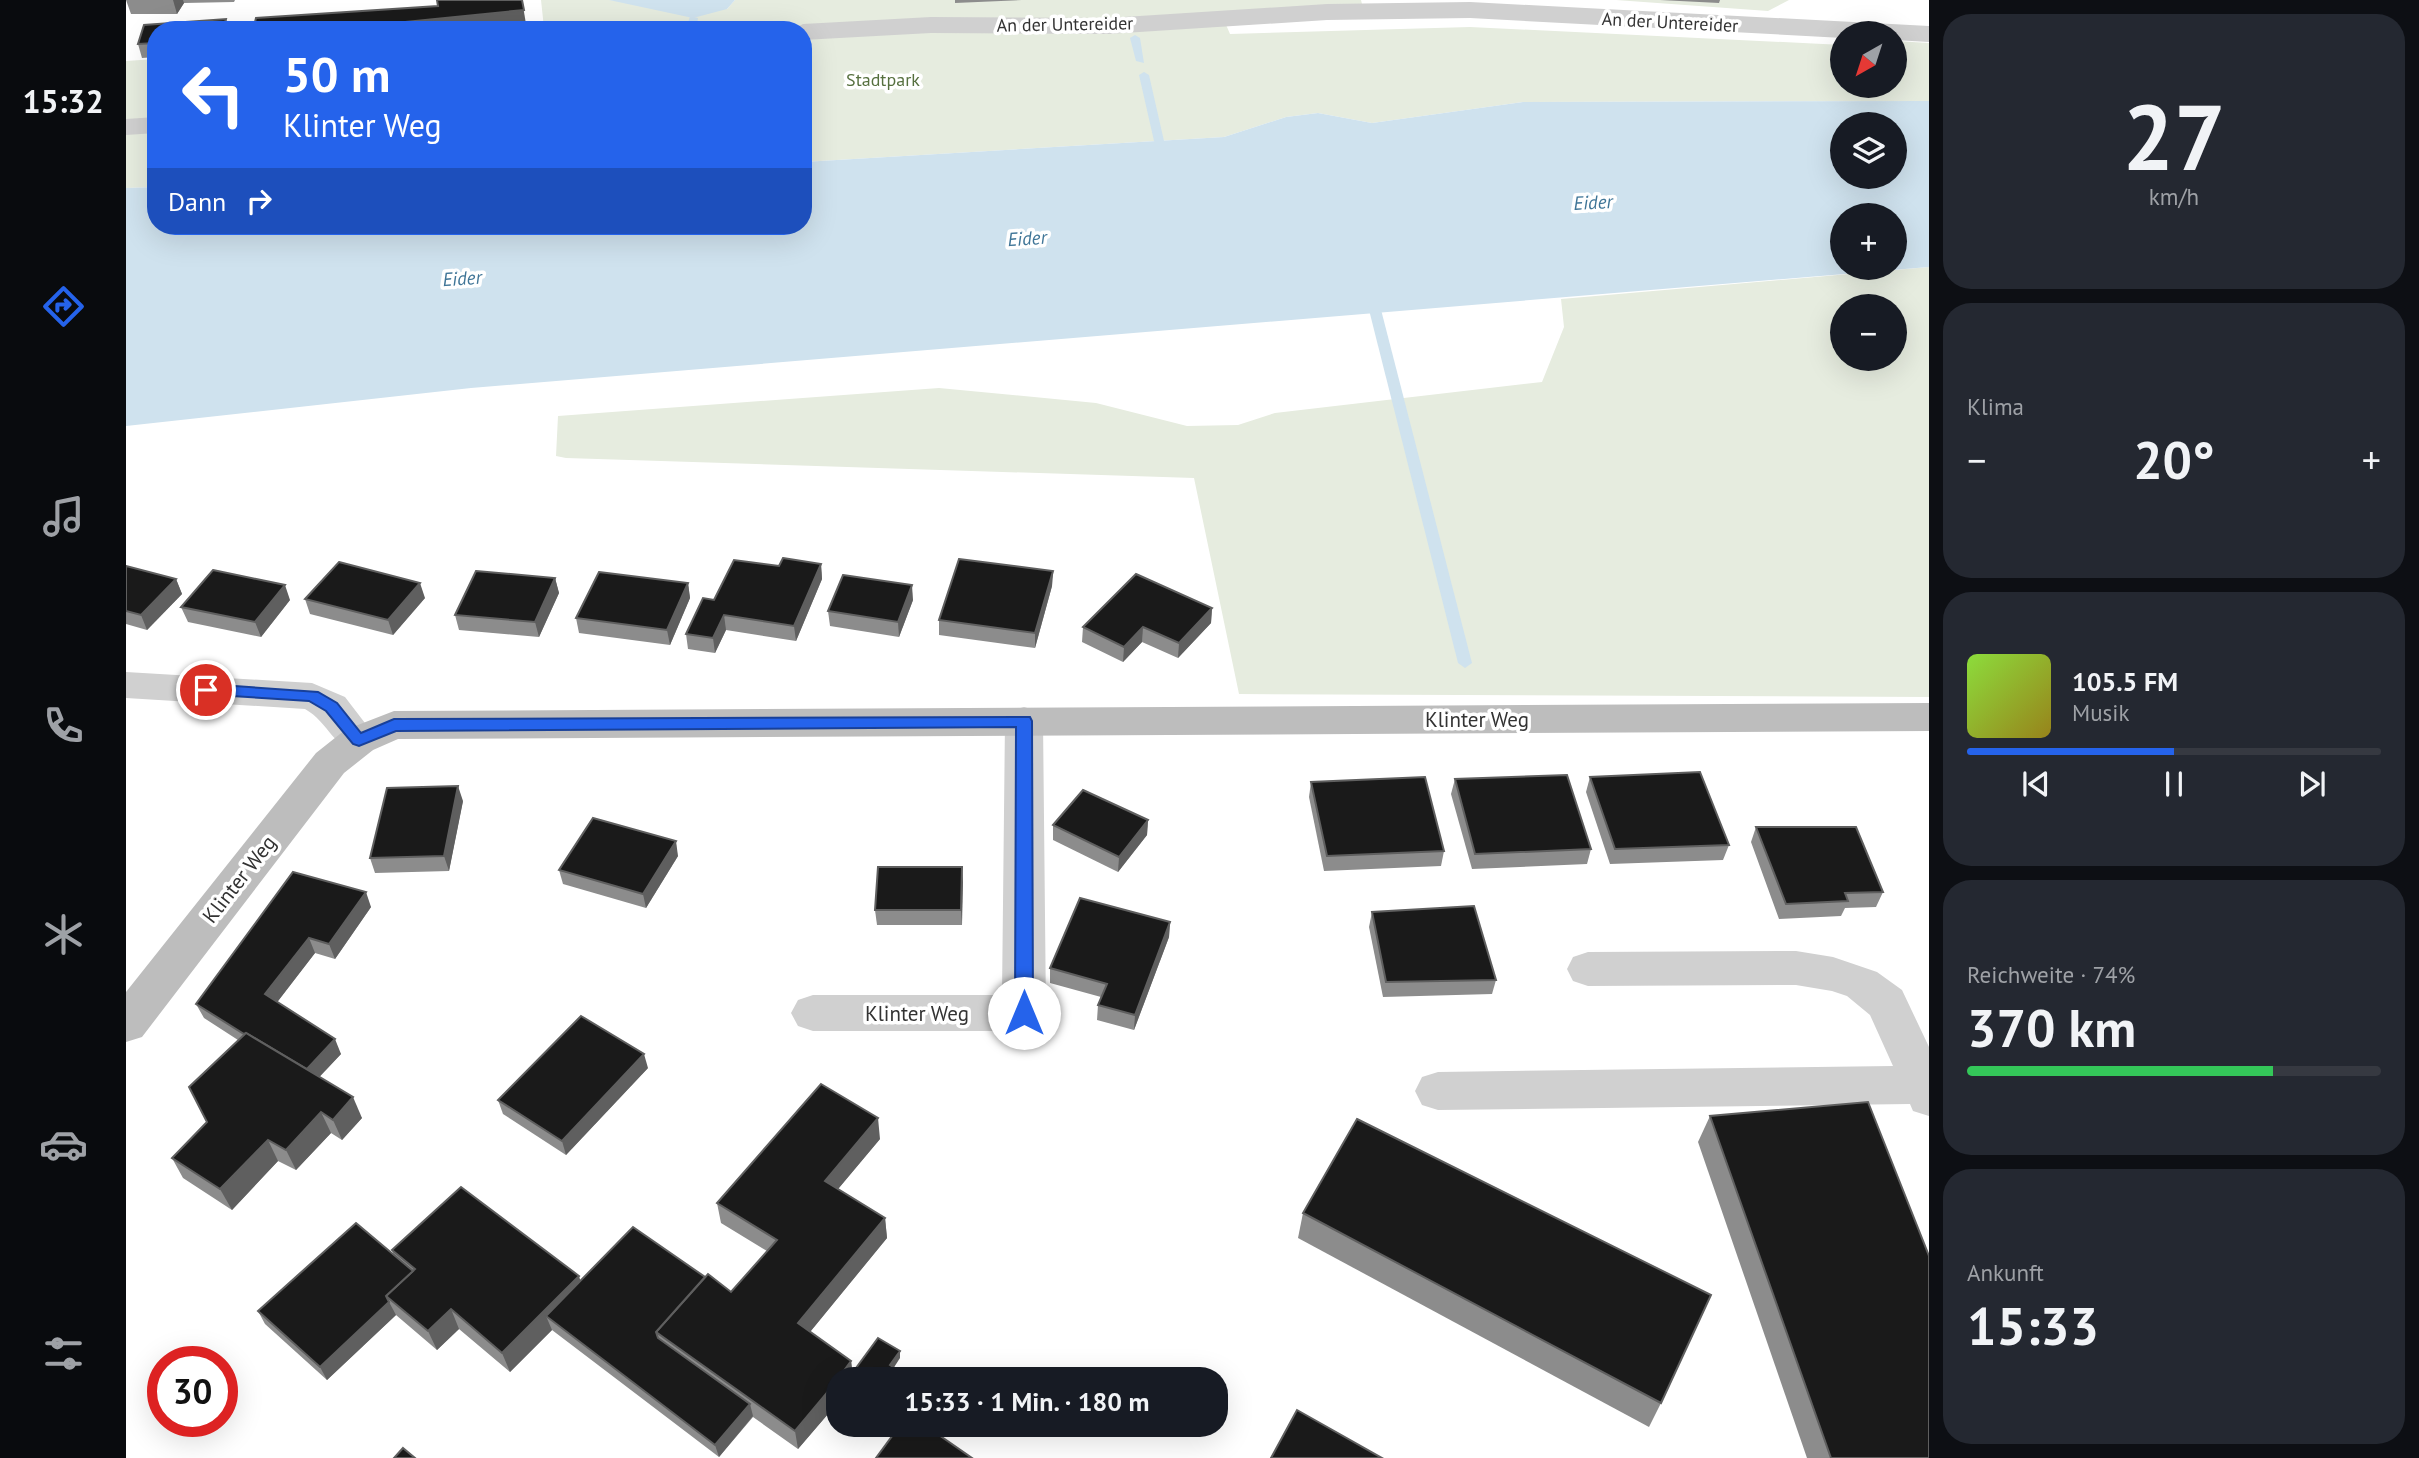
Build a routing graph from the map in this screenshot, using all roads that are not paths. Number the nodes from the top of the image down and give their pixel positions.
1 (1324, 6) edge
2 (812, 32) edge
3 (1929, 34) edge
4 (147, 126) edge
5 (126, 127) edge
6 (126, 685) edge
7 (1929, 717) edge
8 (1024, 721) junction
9 (359, 740) junction
10 (1588, 969) dead end
11 (813, 1013) dead end
12 (126, 1024) edge
13 (1928, 1089) edge
14 (1438, 1091) dead end

1 - 2 street, An der Untereider
1 - 3 street, An der Untereider
4 - 5 street
6 - 9 street
7 - 8 street, Klinter Weg
8 - 9 street, Klinter Weg
8 - 11 street, Klinter Weg
9 - 12 street, Klinter Weg
10 - 13 street
13 - 14 street

